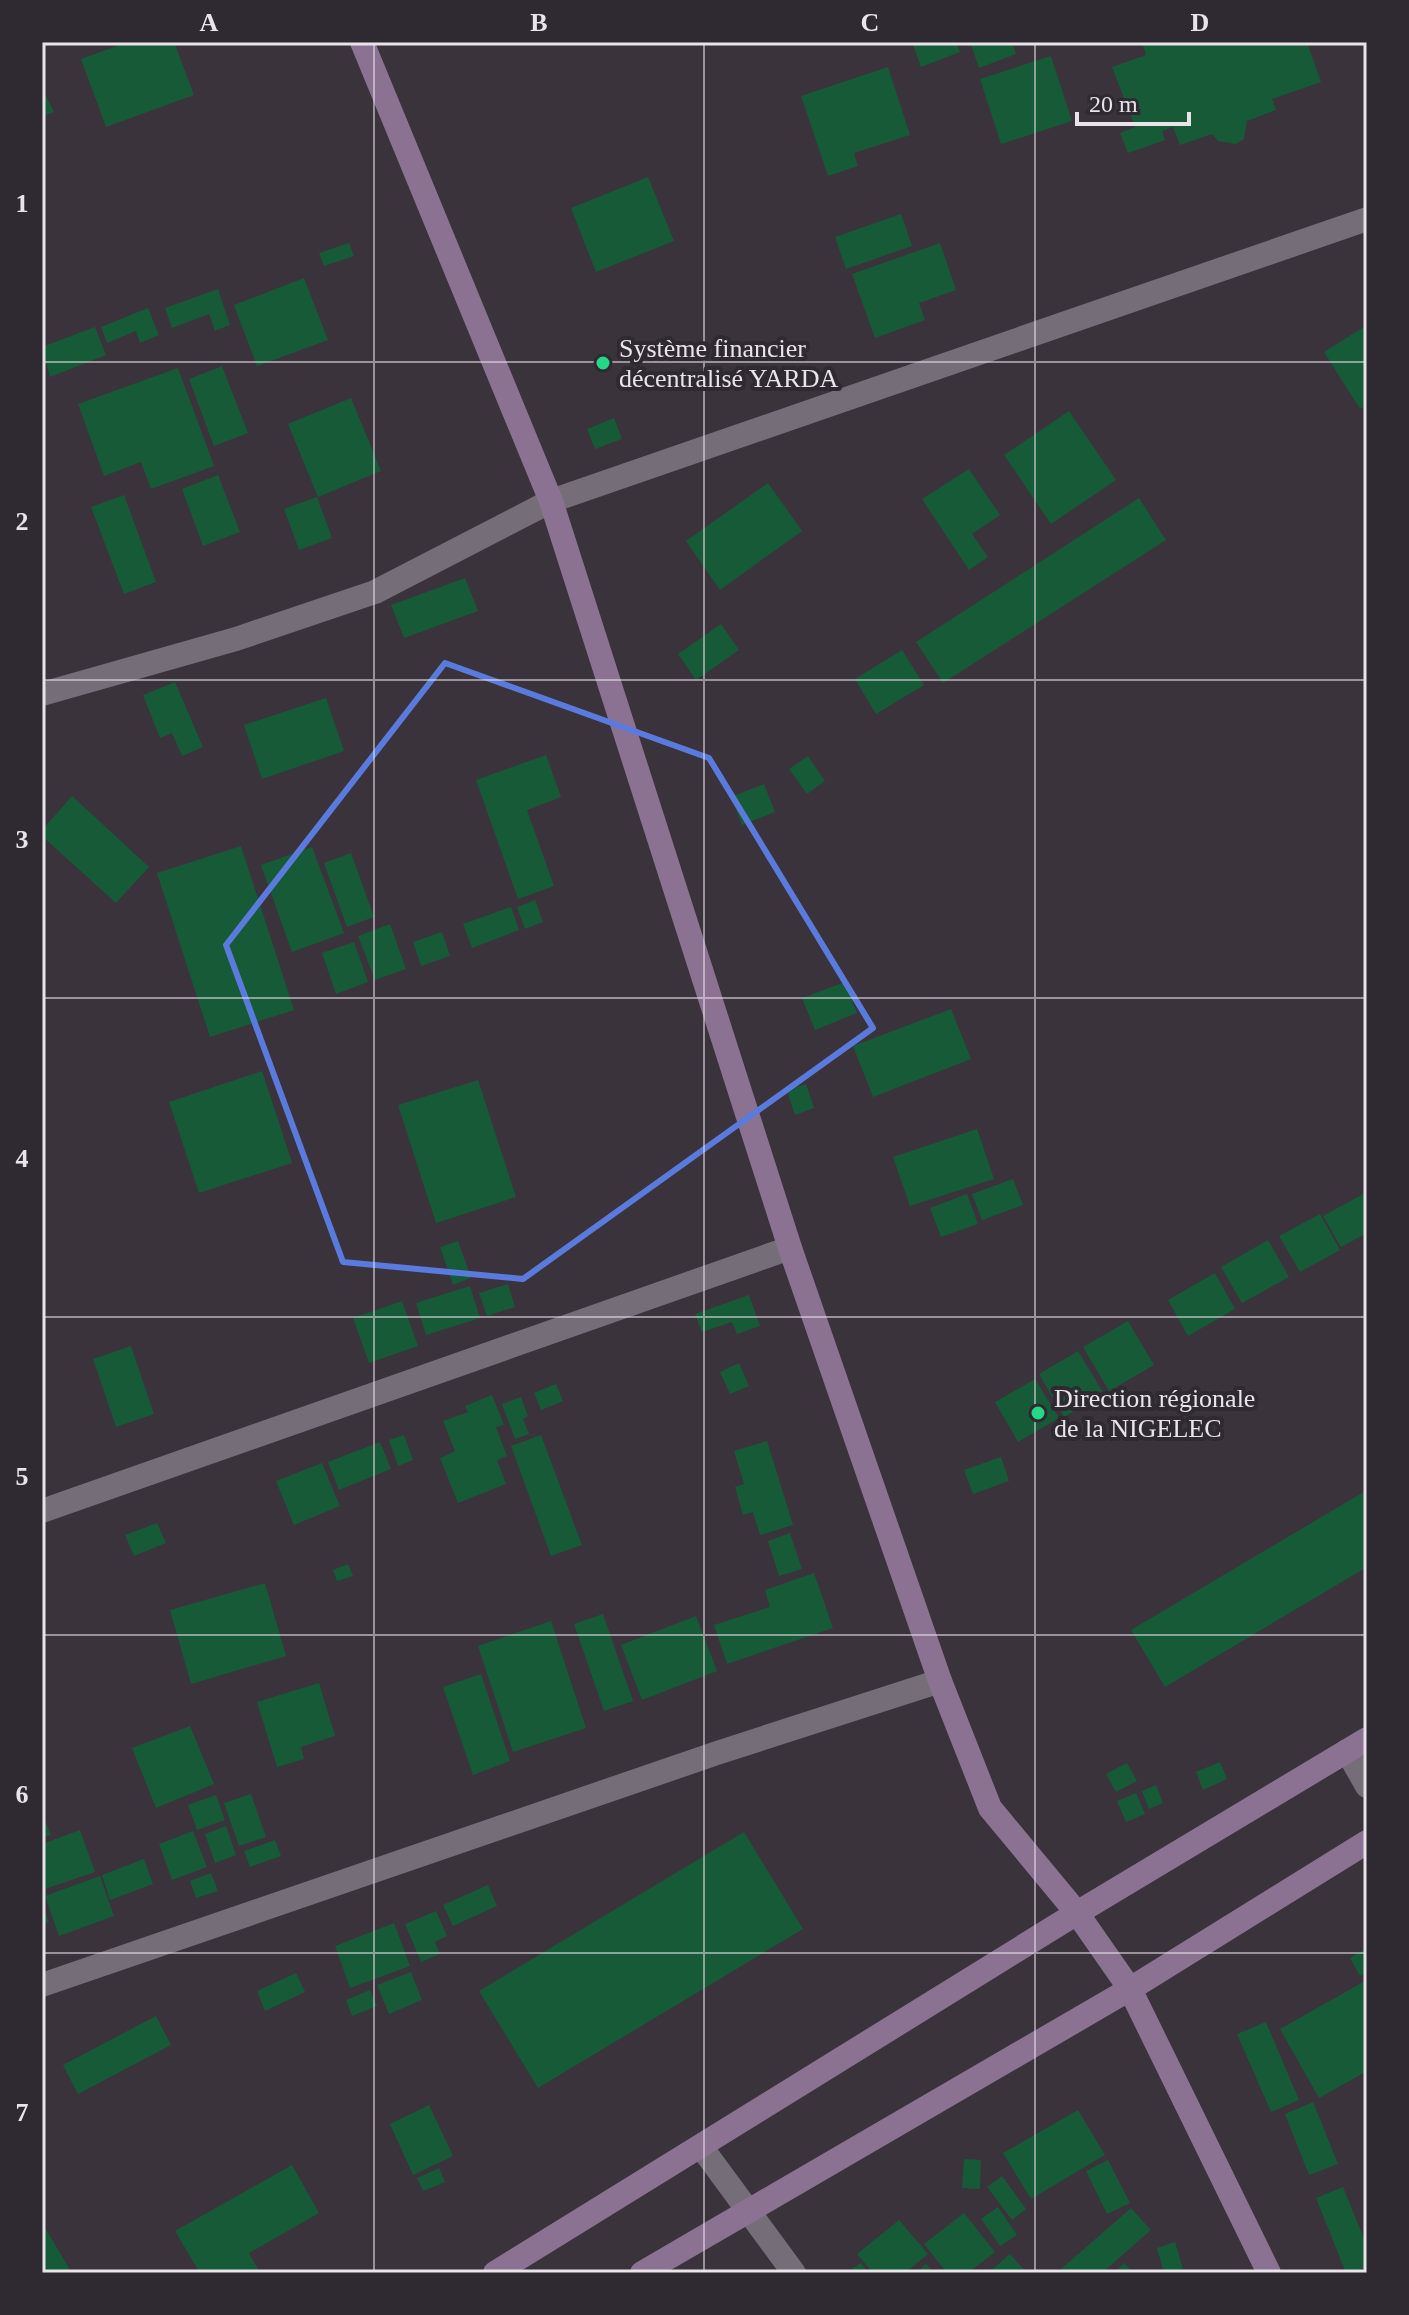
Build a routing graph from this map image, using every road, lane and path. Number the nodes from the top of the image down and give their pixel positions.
1 (362, 42) edge
2 (1367, 219) edge
3 (551, 501) junction
4 (42, 694) edge
5 (790, 1248) junction
6 (42, 1511) edge
7 (940, 1681) junction
8 (1357, 1745) edge
9 (1367, 1786) edge
10 (1367, 1842) edge
11 (1077, 1913) junction
12 (42, 1985) edge
13 (1130, 1989) junction
14 (702, 2148) junction
15 (748, 2209) junction
16 (495, 2273) edge
17 (642, 2273) edge
18 (794, 2273) edge
19 (1269, 2273) edge

1 - 3 street
2 - 3 street
3 - 4 street
3 - 5 street
5 - 6 street
5 - 7 street
7 - 11 street
7 - 12 street
8 - 9 street
8 - 11 street
10 - 13 street
11 - 13 street
11 - 14 street
13 - 15 street
13 - 19 street
14 - 15 street
14 - 16 street
15 - 17 street
15 - 18 street

